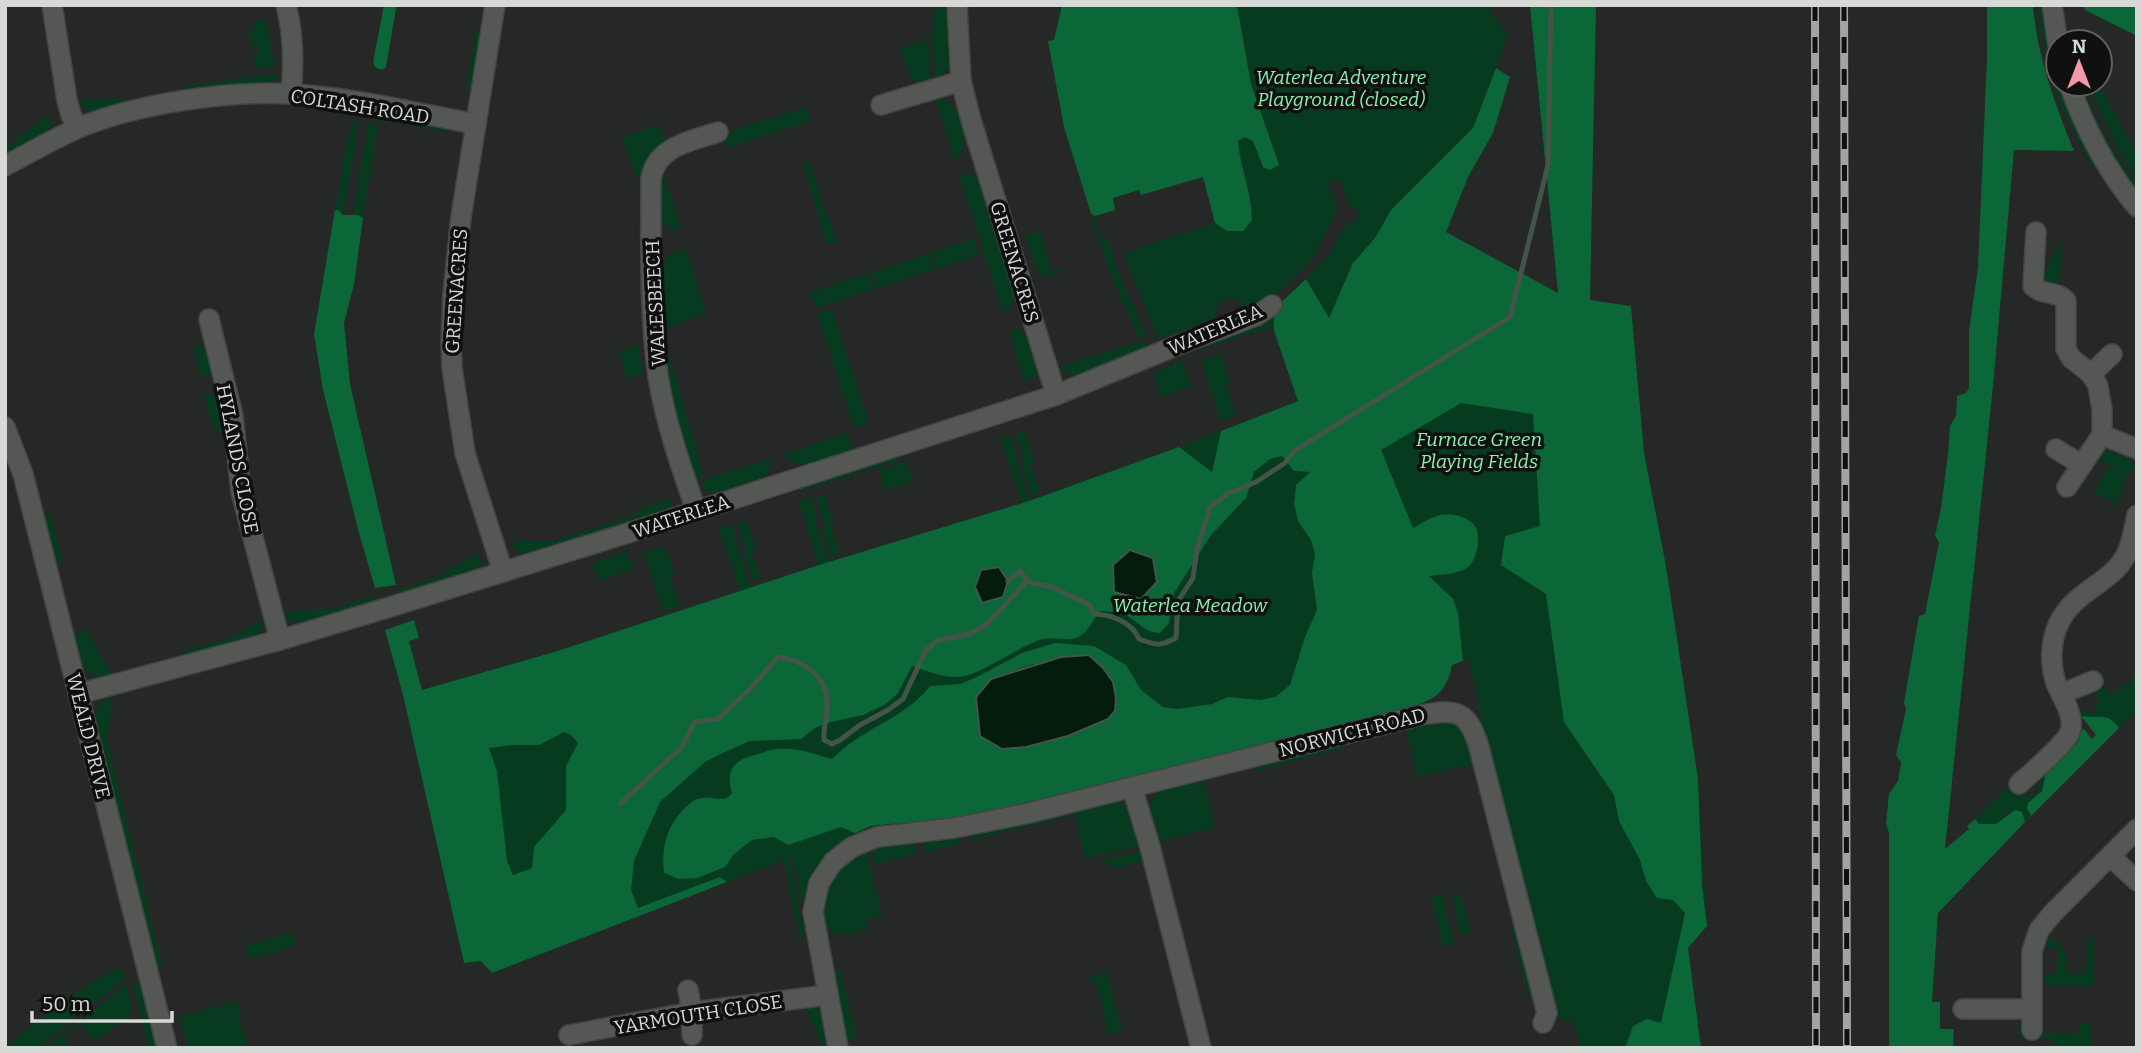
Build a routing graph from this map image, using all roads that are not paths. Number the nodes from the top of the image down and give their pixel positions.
1 (52, 5) edge
2 (286, 5) edge
3 (495, 5) edge
4 (957, 5) edge
5 (2052, 5) edge
6 (2055, 28) edge
7 (961, 81) junction
8 (291, 94) junction
9 (2074, 98) edge
10 (881, 105) dead end
11 (476, 124) junction
12 (78, 128) junction
13 (718, 132) dead end
14 (5, 166) edge
15 (2137, 206) edge
16 (2036, 232) dead end
17 (1227, 305) dead end
18 (1272, 305) dead end
19 (209, 319) dead end
20 (1234, 324) junction
21 (2112, 354) dead end
22 (2091, 374) junction
23 (1056, 395) junction
24 (6, 431) edge
25 (2102, 435) junction
26 (2056, 449) dead end
27 (2137, 449) edge
28 (2082, 465) junction
29 (2067, 487) dead end
30 (696, 510) junction
31 (2136, 521) edge
32 (503, 572) junction
33 (280, 640) junction
34 (2092, 681) dead end
35 (78, 694) junction
36 (2061, 694) junction
37 (2020, 784) dead end
38 (1132, 787) junction
39 (2137, 829) edge
40 (2111, 857) junction
41 (2137, 881) edge
42 (688, 990) dead end
43 (828, 995) junction
44 (1963, 1009) dead end
45 (2032, 1009) junction
46 (692, 1012) junction
47 (1543, 1023) dead end
48 (2032, 1030) dead end
49 (569, 1035) dead end
50 (692, 1035) dead end
51 (167, 1048) edge
52 (838, 1048) edge
53 (1201, 1048) edge

1 - 12 street
2 - 8 street
3 - 11 street, GREENACRES
4 - 7 street, GREENACRES
5 - 6 street
7 - 10 street
7 - 23 street, GREENACRES
8 - 11 street, COLTASH ROAD
8 - 12 street, COLTASH ROAD
9 - 15 street
11 - 32 street, GREENACRES
12 - 14 street, COLTASH ROAD
13 - 30 street, WALESBEECH
16 - 22 street
17 - 20 street
18 - 20 street, WATERLEA
19 - 33 street, HYLANDS CLOSE
20 - 23 street, WATERLEA
21 - 22 street
22 - 25 street
23 - 30 street, WATERLEA
24 - 35 street, WEALD DRIVE
25 - 27 street
25 - 28 street
26 - 28 street
28 - 29 street
30 - 32 street, WATERLEA
31 - 36 street
32 - 33 street, WATERLEA
33 - 35 street, WATERLEA
34 - 36 street
35 - 51 street, WEALD DRIVE
36 - 37 street
38 - 43 street, NORWICH ROAD
38 - 47 street, NORWICH ROAD
38 - 53 street
39 - 40 street
40 - 41 street
40 - 45 street
42 - 46 street
43 - 46 street, YARMOUTH CLOSE
43 - 52 street, NORWICH ROAD
44 - 45 street
45 - 48 street
46 - 49 street, YARMOUTH CLOSE
46 - 50 street

